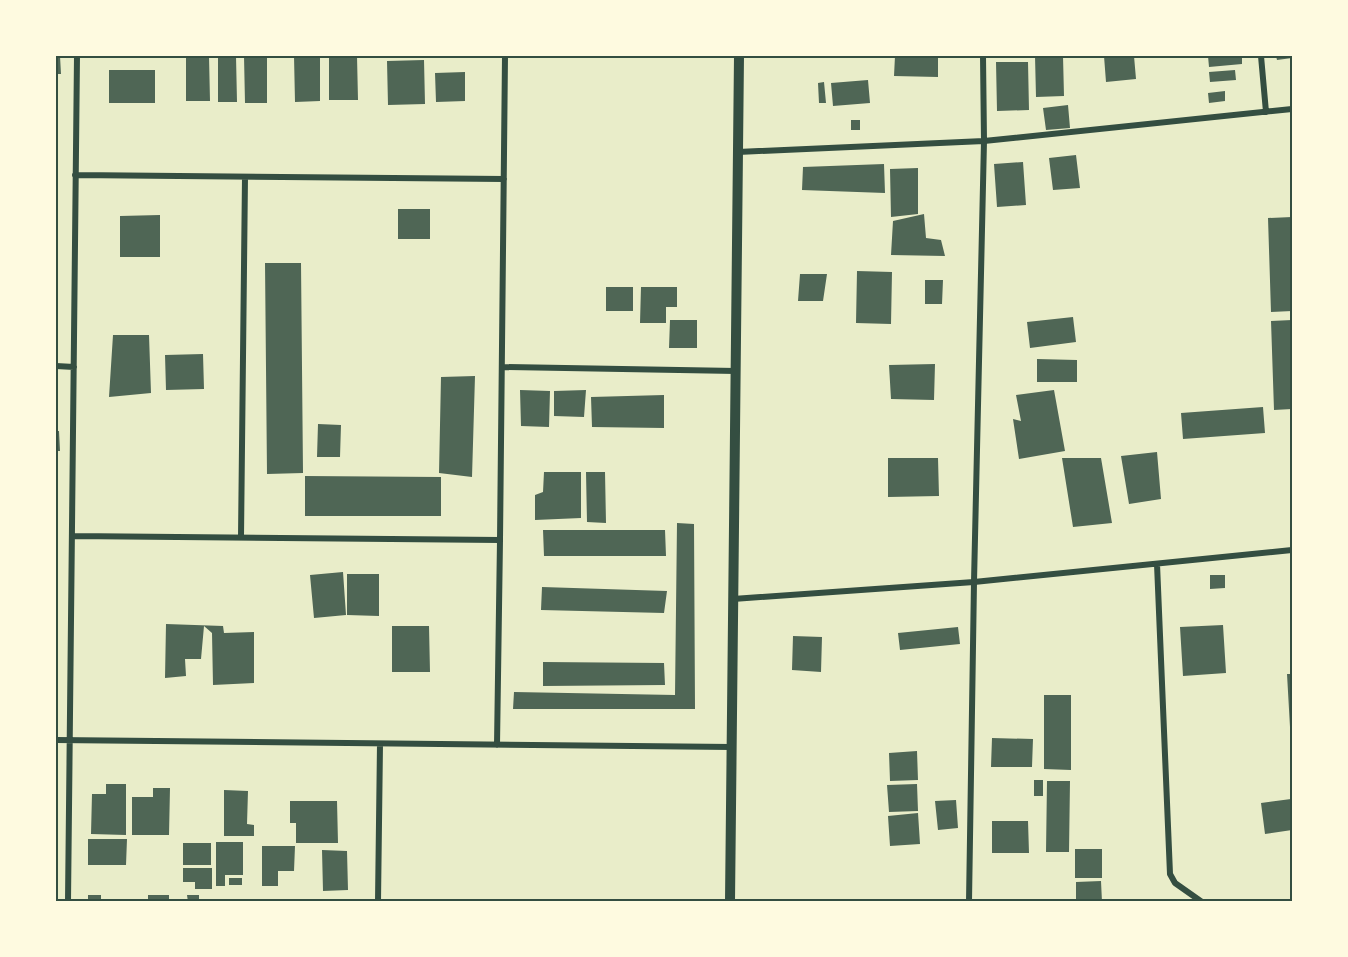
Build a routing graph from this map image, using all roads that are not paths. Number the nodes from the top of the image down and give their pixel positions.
1 (77, 56) edge
2 (505, 56) edge
3 (740, 56) edge
4 (983, 56) edge
5 (1261, 56) edge
6 (1293, 110) edge
7 (1266, 112) junction
8 (984, 141) junction
9 (738, 152) junction
10 (75, 175) junction
11 (245, 177) junction
12 (504, 179) junction
13 (56, 366) edge
14 (74, 367) junction
15 (502, 367) junction
16 (736, 371) junction
17 (72, 536) junction
18 (241, 537) junction
19 (500, 540) junction
20 (1293, 550) edge
21 (1157, 564) junction
22 (974, 582) junction
23 (733, 599) junction
24 (56, 740) edge
25 (70, 740) junction
26 (380, 744) junction
27 (497, 745) junction
28 (732, 747) junction
29 (68, 902) edge
30 (378, 902) edge
31 (730, 902) edge
32 (969, 902) edge
33 (1202, 902) edge

1 - 10 street
2 - 12 street
3 - 9 street
4 - 8 street
5 - 7 street
6 - 7 street
7 - 8 street
8 - 9 street
8 - 22 street
9 - 16 street
10 - 11 street
10 - 14 street
11 - 12 street
11 - 18 street
12 - 15 street
13 - 14 street
14 - 17 street
15 - 16 street
15 - 19 street
16 - 23 street
17 - 18 street
17 - 25 street
18 - 19 street
19 - 27 street
20 - 21 street
21 - 22 street
21 - 33 street
22 - 23 street
22 - 32 street
23 - 28 street
24 - 25 street
25 - 26 street
25 - 29 street
26 - 27 street
26 - 30 street
27 - 28 street
28 - 31 street

